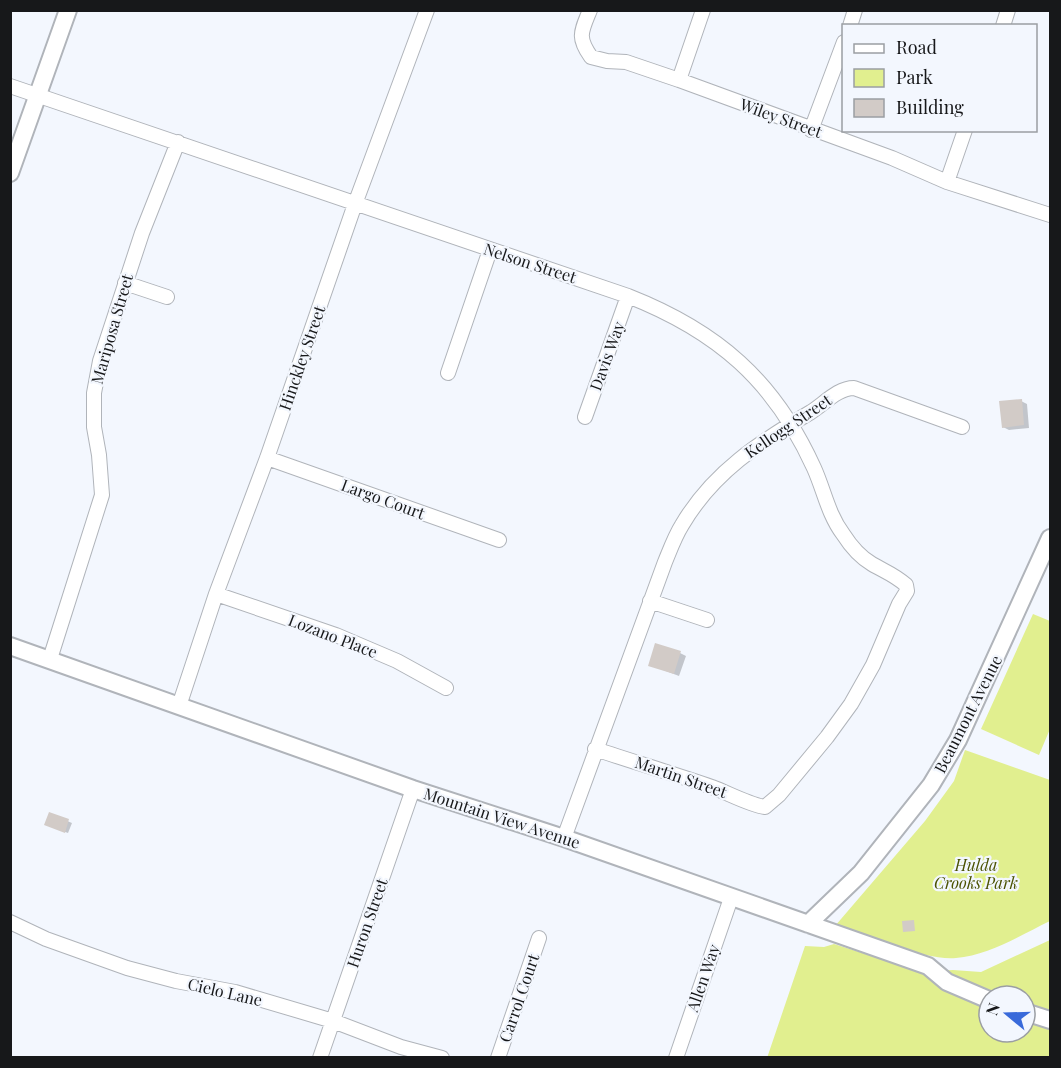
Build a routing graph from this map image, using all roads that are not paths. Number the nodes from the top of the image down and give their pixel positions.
1 (68, 10) edge
2 (427, 10) edge
3 (590, 10) edge
4 (703, 10) edge
5 (842, 45) edge
6 (679, 80) junction
7 (10, 86) edge
8 (39, 95) junction
9 (811, 130) junction
10 (964, 132) edge
11 (178, 142) junction
12 (10, 173) edge
13 (947, 182) junction
14 (355, 204) junction
15 (1050, 215) edge
16 (490, 250) junction
17 (125, 283) junction
18 (628, 296) junction
19 (167, 297) dead end
20 (448, 373) dead end
21 (585, 417) dead end
22 (790, 424) junction
23 (962, 427) dead end
24 (267, 458) junction
25 (1050, 538) edge
26 (499, 540) dead end
27 (216, 594) junction
28 (650, 601) junction
29 (708, 620) dead end
30 (10, 646) edge
31 (50, 659) junction
32 (446, 688) dead end
33 (178, 706) junction
34 (596, 749) junction
35 (413, 789) junction
36 (765, 807) joint
37 (564, 837) junction
38 (730, 898) junction
39 (10, 922) edge
40 (808, 924) junction
41 (539, 938) dead end
42 (977, 995) edge
43 (333, 1021) junction
44 (320, 1058) edge
45 (442, 1058) edge
46 (498, 1058) edge
47 (676, 1058) edge

1 - 8 street
2 - 14 street, Hinckley Street
3 - 6 street, Wiley Street
4 - 6 street
5 - 9 street
6 - 9 street, Wiley Street
7 - 8 street, Nelson Street
8 - 11 street, Nelson Street
8 - 12 street
9 - 13 street, Wiley Street
10 - 13 street
11 - 14 street, Nelson Street
11 - 17 street, Mariposa Street
13 - 15 street, Wiley Street
14 - 16 street, Nelson Street
14 - 24 street, Hinckley Street
16 - 18 street, Nelson Street
16 - 20 street
17 - 19 street
17 - 31 street, Mariposa Street
18 - 21 street, Davis Way
18 - 22 street, Nelson Street
22 - 23 street, Kellogg Street
22 - 28 street, Kellogg Street
22 - 36 street, Nelson Street
24 - 26 street, Largo Court
24 - 27 street, Hinckley Street
25 - 40 street, Beaumont Avenue
27 - 32 street, Lozano Place
27 - 33 street, Hinckley Street
28 - 29 street
28 - 34 street, Kellogg Street
30 - 31 street, Mountain View Avenue
31 - 33 street, Mountain View Avenue
33 - 35 street, Mountain View Avenue
34 - 36 street, Martin Street
34 - 37 street, Kellogg Street
35 - 37 street, Mountain View Avenue
35 - 43 street, Huron Street
37 - 38 street, Mountain View Avenue
38 - 40 street, Mountain View Avenue
38 - 47 street, Allen Way
39 - 43 street, Cielo Lane
40 - 42 street, Mountain View Avenue
41 - 46 street, Carrol Court
43 - 44 street, Huron Street
43 - 45 street, Cielo Lane

